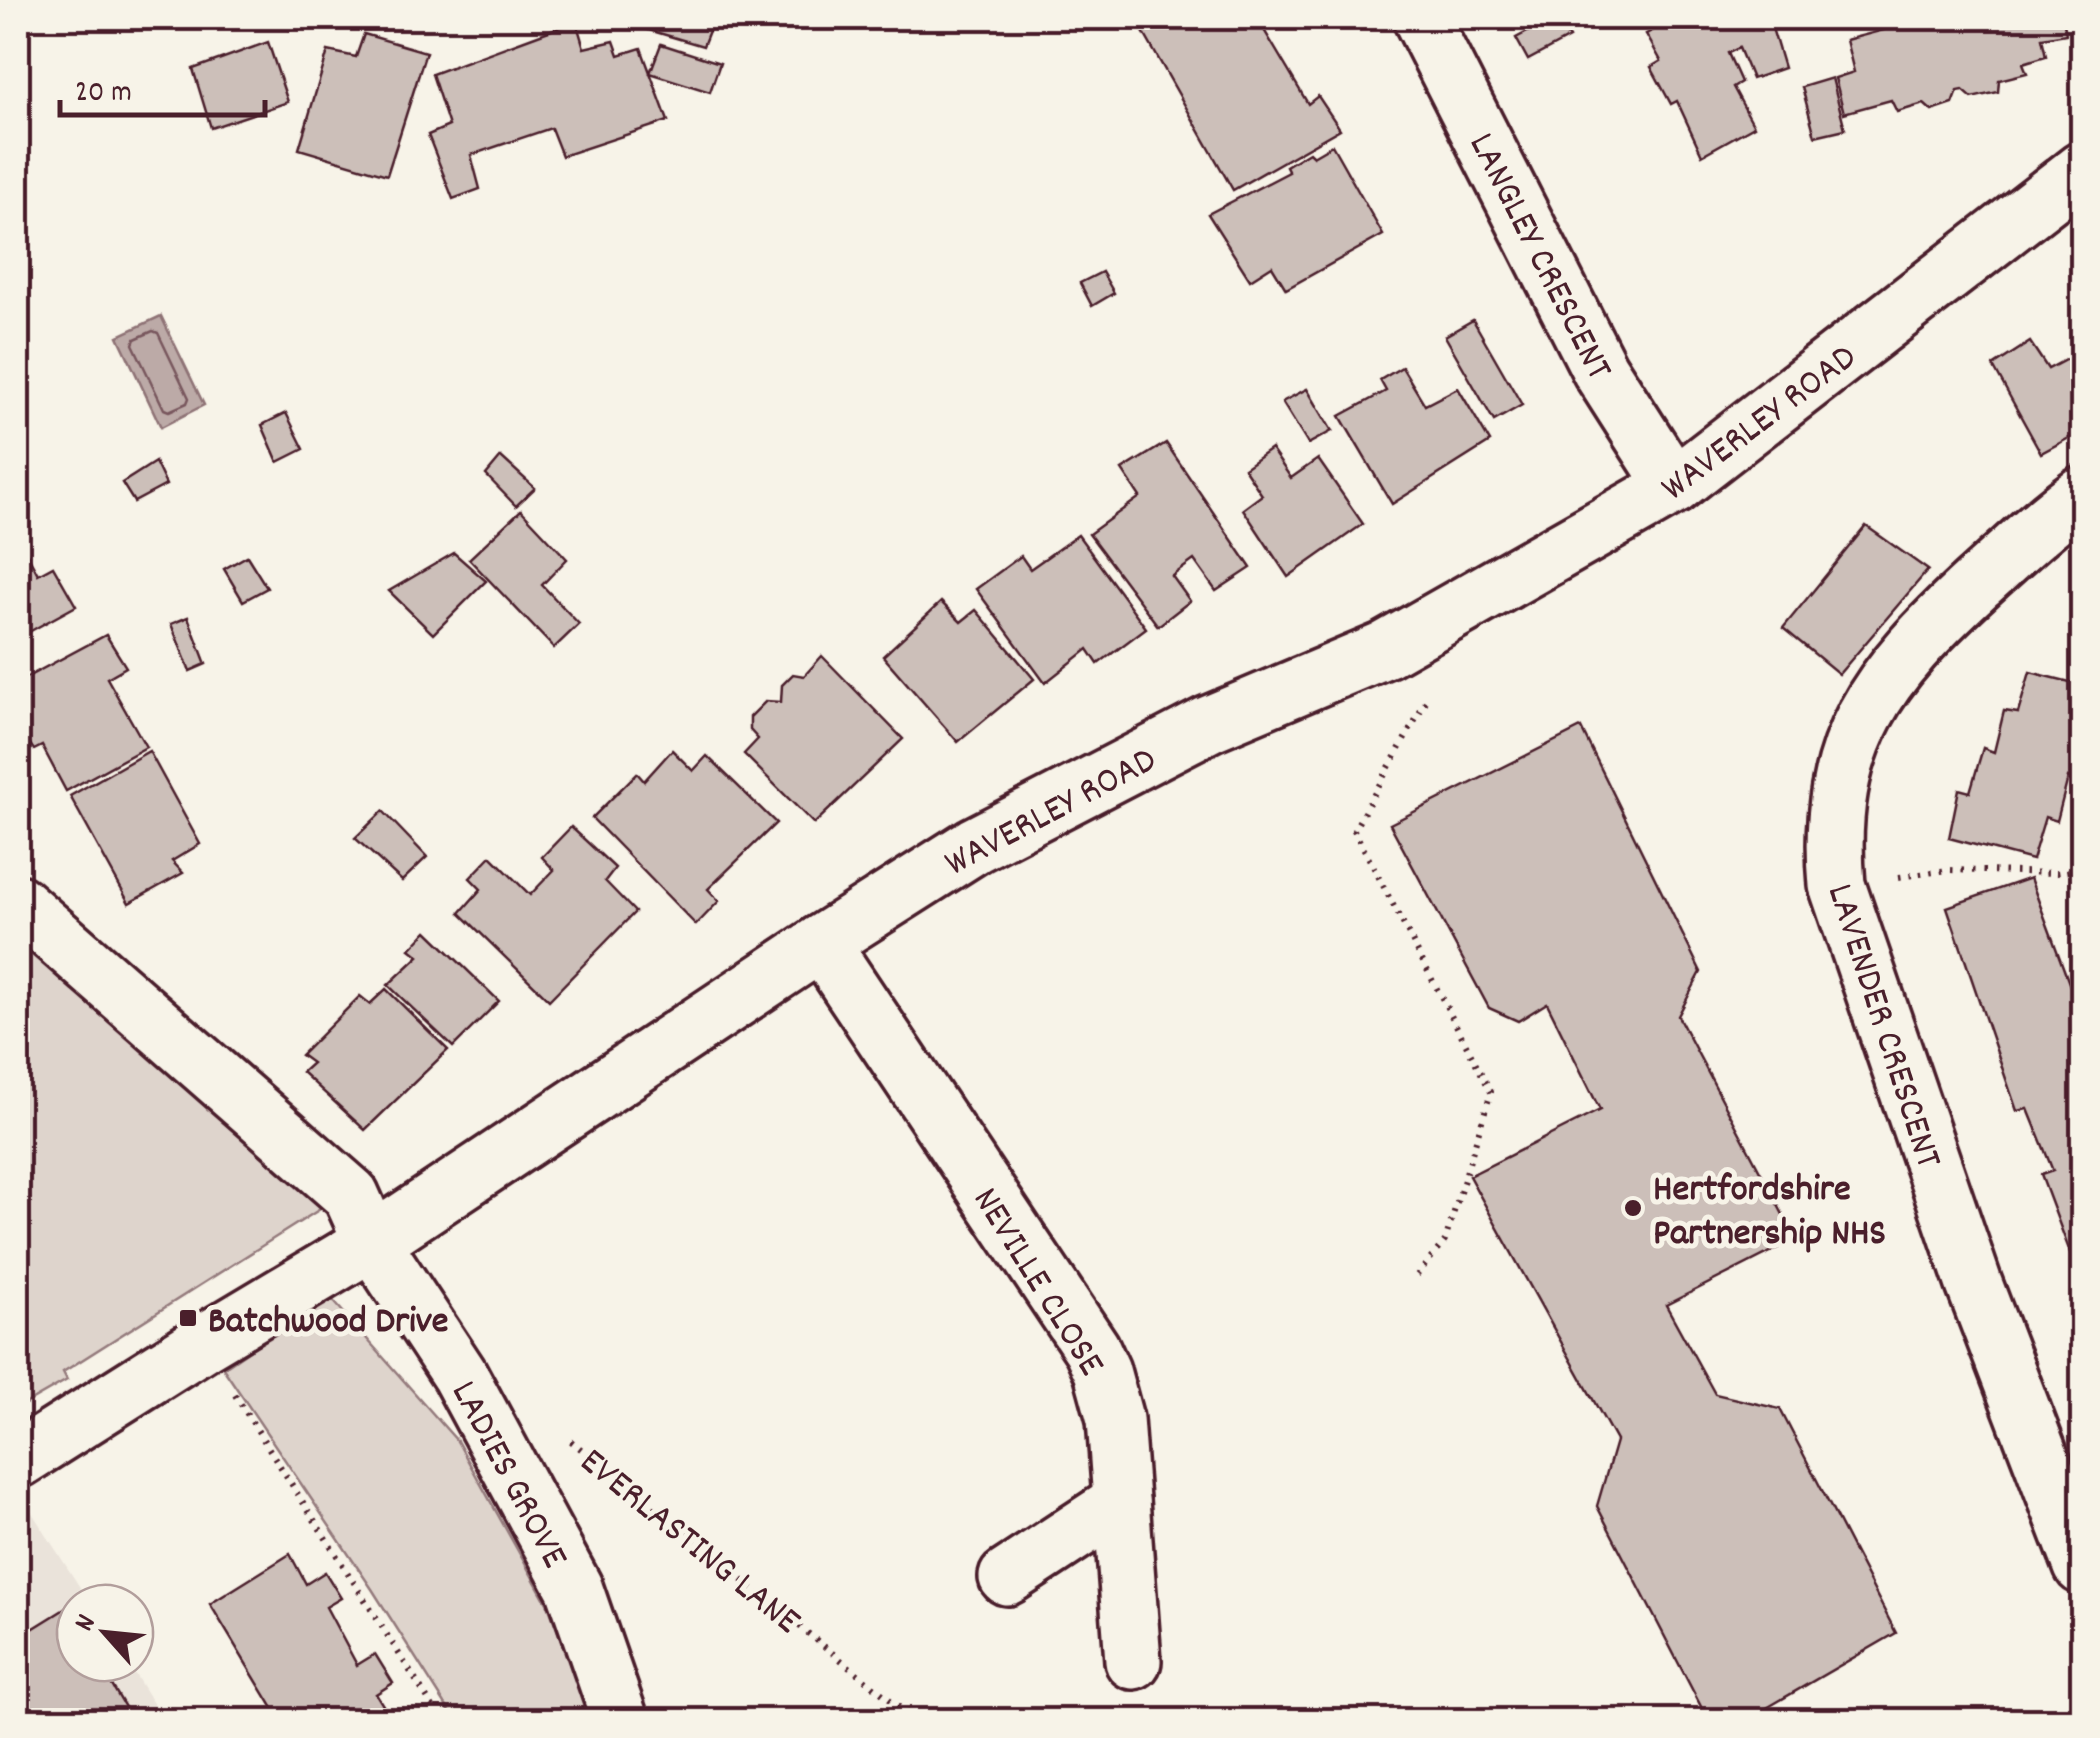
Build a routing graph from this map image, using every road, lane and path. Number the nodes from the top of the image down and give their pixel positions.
1 (1422, 18) edge
2 (2082, 170) edge
3 (1674, 486) junction
4 (2082, 494) edge
5 (1428, 697) dead end
6 (2082, 870) edge
7 (1836, 885) junction
8 (18, 903) edge
9 (821, 943) junction
10 (372, 1242) junction
11 (1417, 1275) dead end
12 (203, 1343) junction
13 (564, 1435) dead end
14 (18, 1460) edge
15 (1121, 1502) junction
16 (2082, 1566) edge
17 (1007, 1577) dead end
18 (1133, 1661) dead end
19 (441, 1720) edge
20 (620, 1720) edge
21 (915, 1720) edge

1 - 3 street, LANGLEY CRESCENT
2 - 3 street, WAVERLEY ROAD
3 - 9 street, WAVERLEY ROAD
4 - 7 street, LAVENDER CRESCENT
5 - 11 path
6 - 7 path
7 - 16 street, LAVENDER CRESCENT
8 - 10 street
9 - 10 street, WAVERLEY ROAD
9 - 15 street, NEVILLE CLOSE
10 - 12 street, WAVERLEY ROAD
10 - 20 street, LADIES GROVE
12 - 14 street, WAVERLEY ROAD
12 - 19 path
13 - 21 path, EVERLASTING LANE
15 - 17 street
15 - 18 street, NEVILLE CLOSE

